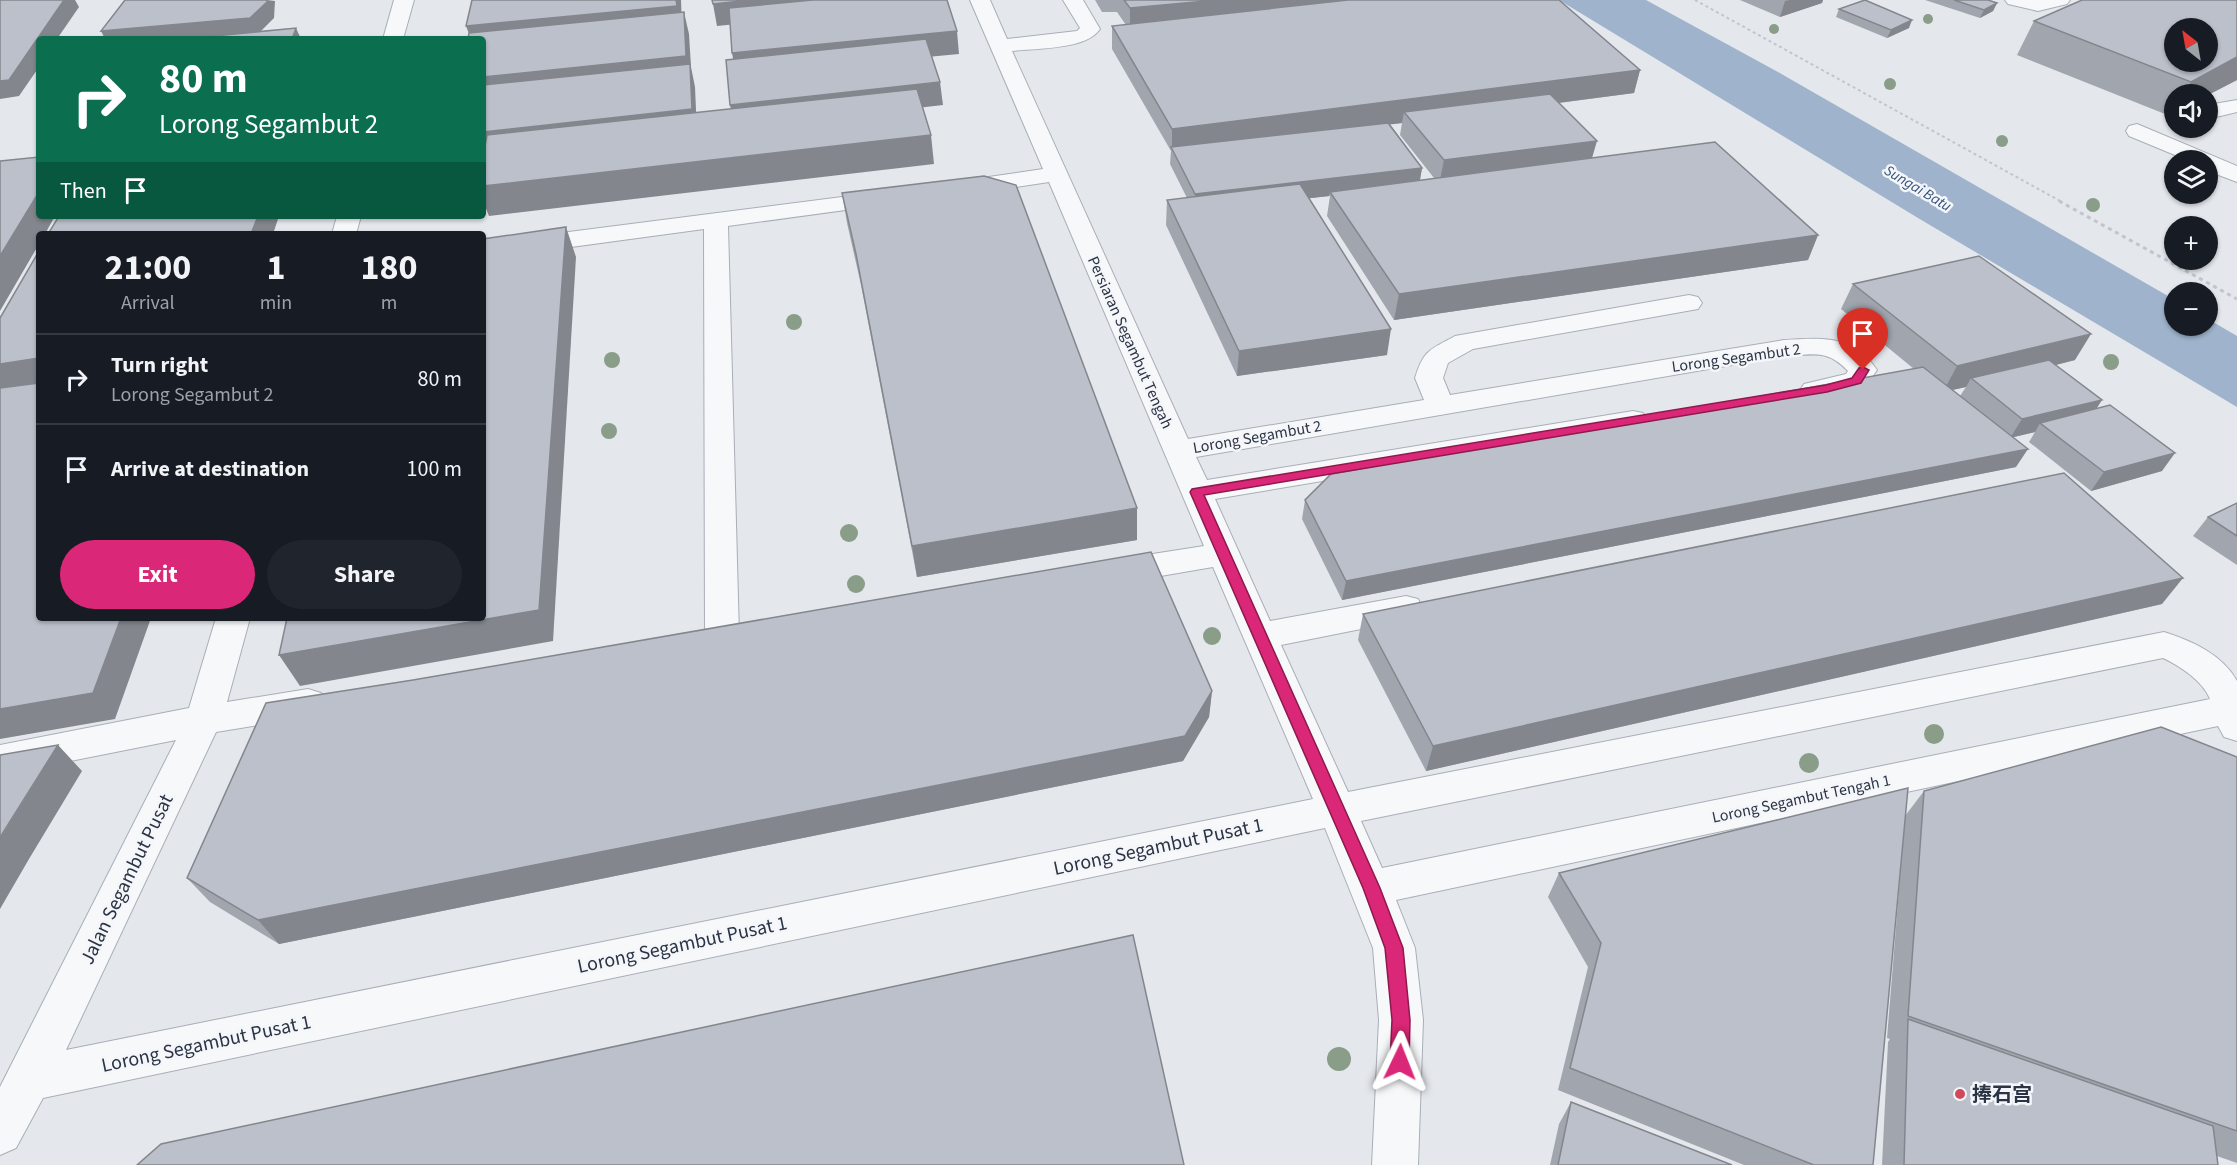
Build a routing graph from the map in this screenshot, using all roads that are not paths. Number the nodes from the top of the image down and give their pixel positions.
1 (404, 0) edge
2 (980, 0) edge
3 (1073, 0) edge
4 (2014, 0) edge
5 (2065, 7) edge
6 (2050, 23) edge
7 (394, 36) edge
8 (1000, 46) junction
9 (2237, 106) edge
10 (2218, 110) edge
11 (2137, 131) dead end
12 (2181, 150) edge
13 (2218, 166) edge
14 (1057, 174) junction
15 (2237, 174) edge
16 (716, 222) junction
17 (486, 251) edge
18 (1689, 303) dead end
19 (1792, 394) edge
20 (1440, 404) junction
21 (1664, 415) edge
22 (1178, 450) junction
23 (1196, 492) junction
24 (1224, 554) junction
25 (1084, 577) edge
26 (1435, 603) edge
27 (232, 621) edge
28 (757, 630) edge
29 (722, 635) junction
30 (1260, 636) junction
31 (687, 641) edge
32 (333, 699) edge
33 (2234, 718) edge
34 (204, 720) junction
35 (0, 760) edge
36 (1336, 810) junction
37 (1371, 888) junction
38 (29, 1079) junction
39 (0, 1132) edge
40 (1395, 1165) edge

1 - 7 street
2 - 8 street, Persiaran Segambut Tengah
3 - 8 street
4 - 5 street
5 - 6 street
8 - 14 street, Persiaran Segambut Tengah
9 - 10 street
11 - 12 street
13 - 15 street
14 - 16 street
14 - 22 street, Persiaran Segambut Tengah
16 - 17 street
16 - 29 street
18 - 20 street
19 - 20 street, Lorong Segambut 2
20 - 22 street, Lorong Segambut 2
21 - 23 street
22 - 23 street, Persiaran Segambut Tengah
23 - 24 street, Persiaran Segambut Tengah
24 - 25 street
24 - 30 street, Persiaran Segambut Tengah
26 - 30 street
27 - 34 street, Jalan Segambut Pusat
28 - 29 street
29 - 31 street
30 - 36 street, Persiaran Segambut Tengah
32 - 34 street
33 - 36 street, Lorong Segambut Pusat 1
33 - 37 street, Lorong Segambut Tengah 1
34 - 35 street
34 - 38 street, Jalan Segambut Pusat
36 - 37 street, Persiaran Segambut Tengah
36 - 38 street, Lorong Segambut Pusat 1
37 - 40 street, Persiaran Segambut Tengah
38 - 39 street, Jalan Segambut Pusat

